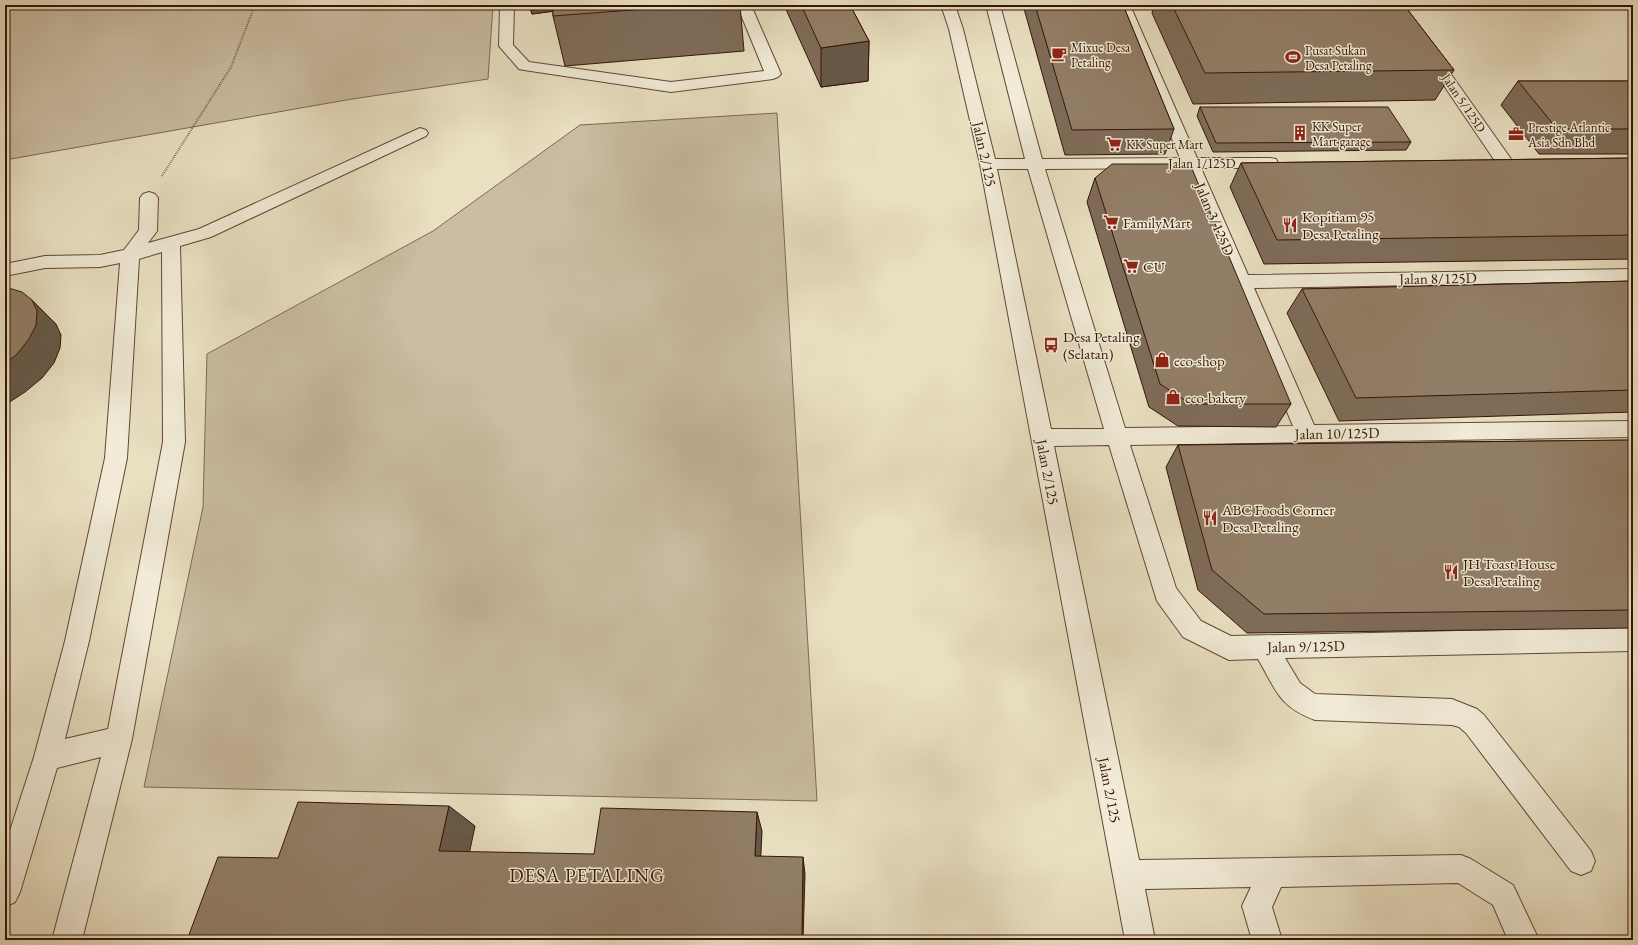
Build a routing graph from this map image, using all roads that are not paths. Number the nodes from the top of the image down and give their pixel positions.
1 (507, 5) edge
2 (744, 5) edge
3 (948, 5) edge
4 (993, 5) edge
5 (1123, 5) edge
6 (1421, 41) edge
7 (420, 133) dead end
8 (1191, 163) junction
9 (1285, 163) edge
10 (1504, 163) edge
11 (988, 164) junction
12 (1035, 164) junction
13 (149, 198) road end
14 (148, 231) junction
15 (171, 242) junction
16 (130, 255) junction
17 (5, 270) edge
18 (1633, 275) edge
19 (1242, 282) junction
20 (1633, 429) edge
21 (1307, 434) junction
22 (1116, 437) junction
23 (1041, 438) junction
24 (1633, 639) edge
25 (1266, 647) junction
26 (119, 739) junction
27 (47, 757) junction
28 (1581, 861) dead end
29 (1273, 872) junction
30 (1128, 875) junction
31 (5, 892) edge
32 (67, 940) edge
33 (1140, 940) edge
34 (1267, 940) edge
35 (1524, 940) edge

1 - 2 street
3 - 11 street, Jalan 2/125
4 - 12 street
5 - 8 street, Jalan 3/125D
6 - 10 street, Jalan 5/125D
7 - 15 street
8 - 9 street, Jalan 1/125D
8 - 12 street, Jalan 1/125D
8 - 19 street, Jalan 3/125D
11 - 12 street, Jalan 1/125D
11 - 23 street, Jalan 2/125
12 - 22 street
13 - 14 street
14 - 15 street
14 - 16 street
15 - 16 street
15 - 26 street
16 - 17 street
16 - 27 street
18 - 19 street, Jalan 8/125D
19 - 21 street, Jalan 3/125D
20 - 21 street, Jalan 10/125D
21 - 22 street, Jalan 10/125D
22 - 23 street, Jalan 10/125D
22 - 25 street, Jalan 9/125D
23 - 30 street, Jalan 2/125
24 - 25 street, Jalan 9/125D
25 - 28 street
26 - 27 street
26 - 32 street
27 - 31 street
29 - 30 street
29 - 34 street
29 - 35 street
30 - 33 street, Jalan 2/125

